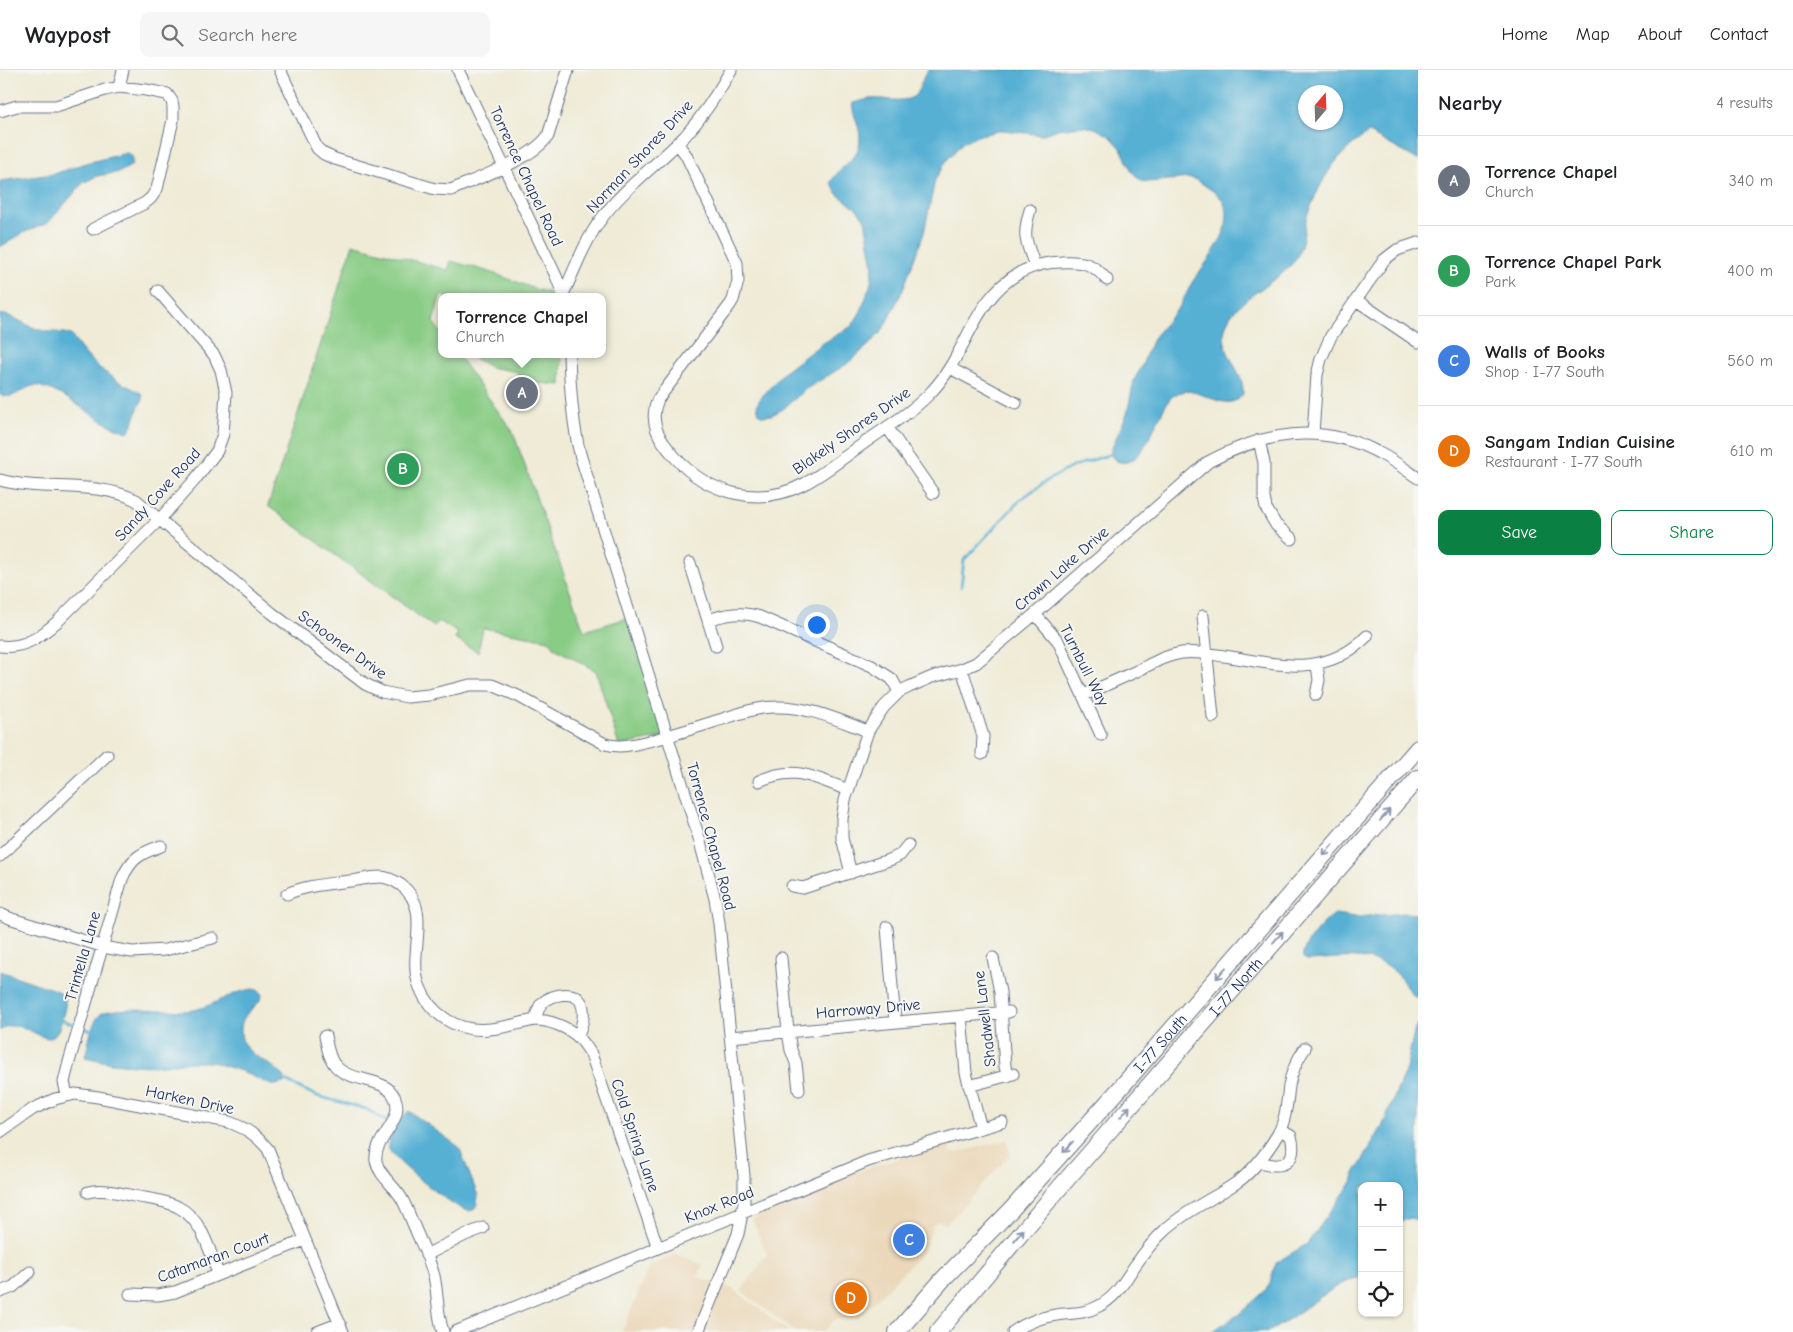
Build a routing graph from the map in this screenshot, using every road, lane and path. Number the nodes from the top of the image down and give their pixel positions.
1 (122, 70) edge
2 (280, 70) edge
3 (458, 70) edge
4 (568, 70) edge
5 (731, 70) edge
6 (120, 88) junction
7 (0, 111) edge
8 (677, 144) junction
9 (504, 166) junction
10 (1030, 210) dead end
11 (93, 230) dead end
12 (1418, 243) edge
13 (1035, 266) junction
14 (1107, 280) dead end
15 (158, 291) dead end
16 (563, 293) edge
17 (565, 293) edge
18 (1356, 300) junction
19 (1418, 342) edge
20 (569, 358) edge
21 (950, 368) junction
22 (1016, 403) dead end
23 (887, 427) junction
24 (1313, 434) junction
25 (1258, 440) junction
26 (1418, 478) edge
27 (0, 480) edge
28 (933, 493) dead end
29 (160, 519) junction
30 (1292, 539) dead end
31 (690, 563) dead end
32 (1035, 614) junction
33 (1203, 616) dead end
34 (708, 620) junction
35 (1367, 636) dead end
36 (0, 646) edge
37 (716, 646) dead end
38 (1207, 653) junction
39 (1317, 664) junction
40 (962, 669) junction
41 (899, 692) junction
42 (1084, 695) junction
43 (1316, 695) dead end
44 (1213, 717) dead end
45 (868, 731) junction
46 (1101, 735) dead end
47 (668, 736) junction
48 (1418, 748) edge
49 (982, 754) dead end
50 (107, 755) dead end
51 (1418, 778) edge
52 (759, 781) dead end
53 (849, 790) junction
54 (908, 845) dead end
55 (161, 846) dead end
56 (0, 856) edge
57 (851, 873) junction
58 (792, 886) dead end
59 (287, 894) dead end
60 (0, 914) edge
61 (888, 927) dead end
62 (213, 938) dead end
63 (102, 946) junction
64 (781, 958) dead end
65 (993, 958) dead end
66 (1005, 1012) junction
67 (961, 1016) junction
68 (535, 1020) junction
69 (895, 1022) junction
70 (788, 1032) junction
71 (325, 1036) dead end
72 (578, 1036) junction
73 (730, 1037) junction
74 (1305, 1048) dead end
75 (970, 1086) junction
76 (799, 1090) dead end
77 (67, 1095) junction
78 (1002, 1122) dead end
79 (980, 1128) junction
80 (1280, 1130) junction
81 (0, 1132) edge
82 (1259, 1161) junction
83 (88, 1192) dead end
84 (1011, 1210) junction
85 (742, 1213) junction
86 (483, 1228) dead end
87 (305, 1240) junction
88 (658, 1248) junction
89 (426, 1255) junction
90 (30, 1272) dead end
91 (218, 1274) junction
92 (0, 1292) edge
93 (130, 1294) dead end
94 (963, 1301) junction
95 (341, 1328) edge
96 (317, 1332) edge
97 (443, 1332) edge
98 (455, 1332) edge
99 (698, 1332) edge
100 (897, 1332) edge
101 (910, 1332) edge
102 (933, 1332) edge
103 (938, 1332) edge
104 (1013, 1332) edge

1 - 6 street
2 - 9 street
3 - 9 street, Torrence Chapel Road
4 - 9 street
5 - 8 street, Norman Shores Drive
6 - 7 street
6 - 11 street
8 - 17 street, Norman Shores Drive
8 - 23 street, Blakely Shores Drive
9 - 16 street, Torrence Chapel Road
10 - 13 street
12 - 18 street
13 - 14 street, Blakely Shores Drive
13 - 21 street, Blakely Shores Drive
15 - 29 street, Sandy Cove Road
18 - 19 street
18 - 24 street
20 - 47 street, Torrence Chapel Road
21 - 22 street
21 - 23 street, Blakely Shores Drive
23 - 28 street
24 - 25 street, Crown Lake Drive
24 - 26 street, Crown Lake Drive
25 - 30 street
25 - 32 street, Crown Lake Drive
27 - 29 street, Schooner Drive
29 - 36 street, Sandy Cove Road
29 - 47 street, Schooner Drive
31 - 34 street
32 - 40 street, Crown Lake Drive
32 - 42 street, Turnbull Way
33 - 38 street
34 - 37 street
34 - 41 street
35 - 39 street
38 - 39 street
38 - 42 street
38 - 44 street
39 - 43 street
40 - 41 street, Crown Lake Drive
40 - 49 street
41 - 45 street, Crown Lake Drive
42 - 46 street, Turnbull Way
45 - 47 street, Schooner Drive
45 - 53 street, Crown Lake Drive
47 - 73 street, Torrence Chapel Road
48 -> 84 highway, I-77 South
50 - 56 street
94 -> 51 highway, I-77 North
52 - 53 street
53 - 57 street, Crown Lake Drive
54 - 57 street
55 - 63 street, Trintella Lane
57 - 58 street
59 - 68 street, Cold Spring Lane
60 - 63 street
61 - 69 street
62 - 63 street
63 - 77 street, Trintella Lane
64 - 70 street
65 - 66 street, Shadwell Lane
66 - 67 street, Harroway Drive
66 - 75 street, Shadwell Lane
67 - 69 street, Harroway Drive
67 - 75 street
68 - 72 street, Cold Spring Lane
68 - 72 street
69 - 70 street, Harroway Drive
70 - 73 street, Harroway Drive
70 - 76 street
71 - 89 street
72 - 88 street, Cold Spring Lane
73 - 85 street, Torrence Chapel Road
74 - 80 street
75 - 79 street
77 - 81 street, Harken Drive
77 - 87 street, Harken Drive
78 - 79 street, Knox Road
79 - 85 street, Knox Road
80 - 82 street
80 - 82 street
82 - 104 street
83 - 91 street
84 - 100 highway, I-77 South
84 - 101 highway
85 - 88 street, Knox Road
85 - 99 street, Torrence Chapel Road
86 - 89 street
87 - 91 street, Catamaran Court
87 - 95 street, Harken Drive
88 - 98 street, Knox Road
89 - 97 street
90 - 92 street
91 - 93 street, Catamaran Court
94 - 102 highway
94 - 103 highway, I-77 North
95 - 96 street

